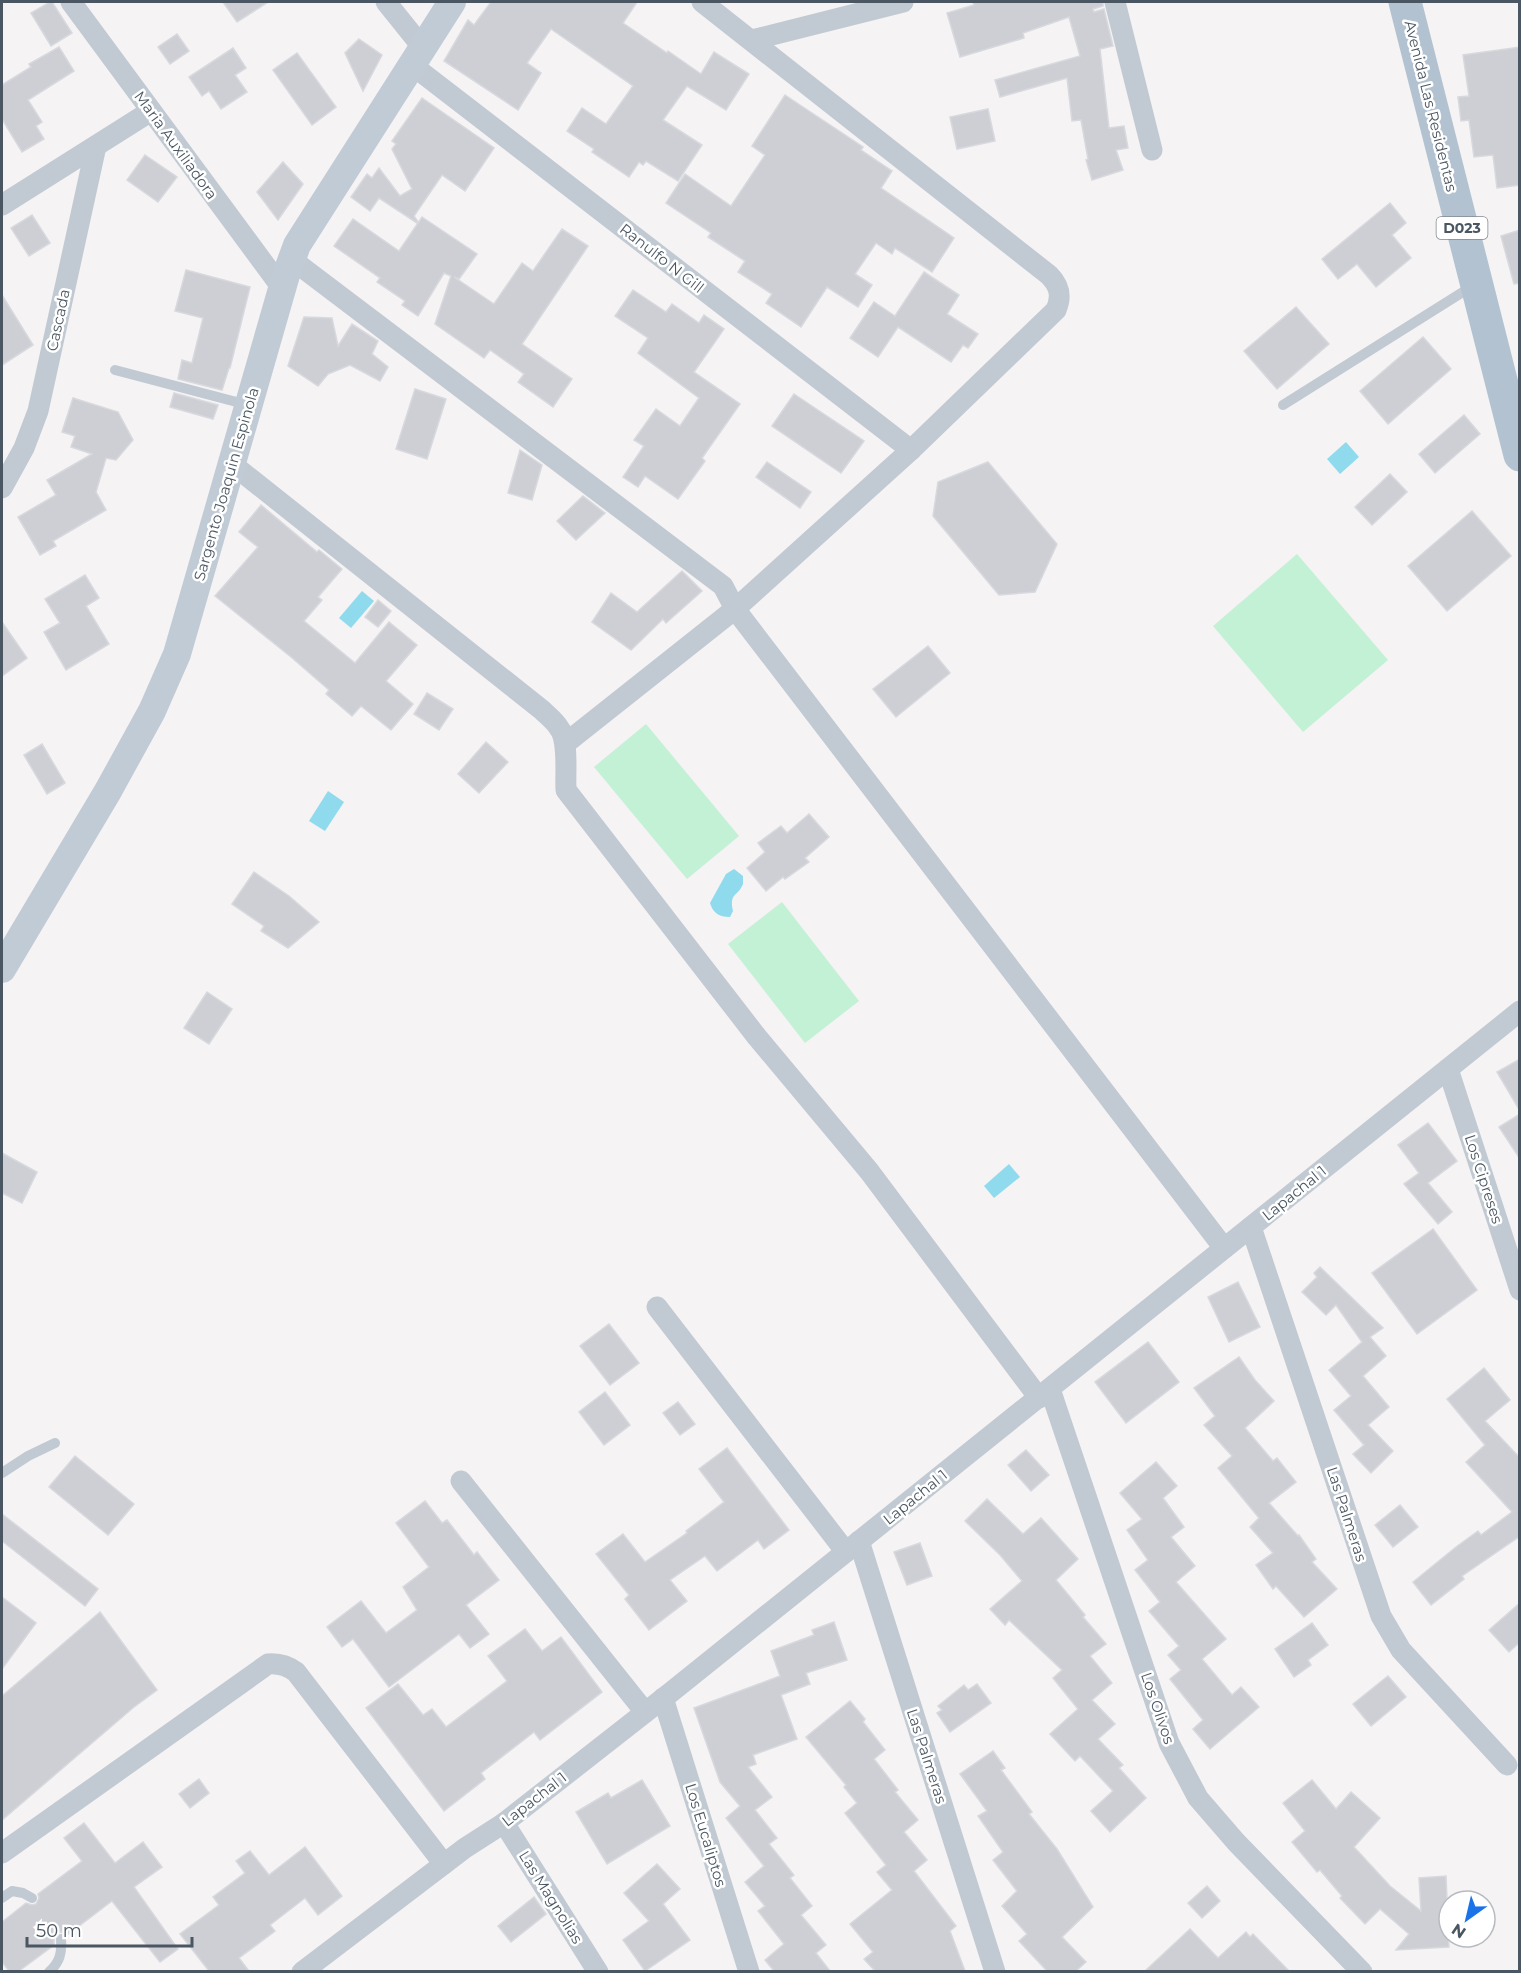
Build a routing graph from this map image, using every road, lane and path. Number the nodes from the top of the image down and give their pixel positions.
1 (71, 2) edge
2 (386, 2) edge
3 (452, 2) edge
4 (702, 2) edge
5 (903, 2) edge
6 (1115, 2) edge
7 (1405, 2) edge
8 (752, 40) junction
9 (418, 56) junction
10 (152, 111) junction
11 (96, 146) junction
12 (1152, 150) dead end
13 (2, 205) edge
14 (291, 259) junction
15 (1476, 284) junction
16 (282, 288) junction
17 (115, 370) dead end
18 (249, 405) junction
19 (1283, 405) dead end
20 (911, 450) junction
21 (1520, 455) edge
22 (232, 464) junction
23 (2, 488) edge
24 (735, 609) junction
25 (566, 743) junction
26 (4, 957) edge
27 (1520, 1011) edge
28 (1448, 1069) junction
29 (1251, 1227) junction
30 (1224, 1248) junction
31 (1520, 1290) edge
32 (657, 1307) dead end
33 (1044, 1393) junction
34 (55, 1443) dead end
35 (2, 1473) edge
36 (461, 1481) dead end
37 (853, 1547) junction
38 (663, 1698) junction
39 (645, 1712) junction
40 (1507, 1765) dead end
41 (504, 1823) junction
42 (2, 1853) edge
43 (444, 1864) junction
44 (2, 1898) edge
45 (32, 1898) dead end
46 (61, 1939) dead end
47 (49, 1971) edge
48 (303, 1971) edge
49 (597, 1971) edge
50 (749, 1971) edge
51 (995, 1971) edge
52 (1362, 1971) edge

1 - 10 street, Maria Auxiliadora
2 - 9 street, Ranulfo N Gill
3 - 9 street, Sargento Joaquin Espinola
4 - 8 street
5 - 8 street
6 - 12 street
7 - 15 main road, Avenida Las Residentas / D023
8 - 20 street
9 - 14 street, Sargento Joaquin Espinola
9 - 20 street, Ranulfo N Gill
10 - 11 street
10 - 16 street, Maria Auxiliadora
11 - 13 street
11 - 23 street, Cascada
14 - 16 street, Sargento Joaquin Espinola
14 - 24 street
15 - 19 lane
15 - 21 main road, Avenida Las Residentas / D023
16 - 18 street, Sargento Joaquin Espinola
17 - 18 lane
18 - 22 street, Sargento Joaquin Espinola
20 - 24 street
22 - 25 street
22 - 26 street, Sargento Joaquin Espinola
24 - 25 street
24 - 30 street
25 - 33 street, Los Olivos
27 - 28 street, Lapachal 1
28 - 29 street, Lapachal 1
28 - 31 street, Los Cipreses
29 - 30 street, Lapachal 1
29 - 40 street, Las Palmeras
30 - 33 street, Lapachal 1
32 - 37 street
33 - 37 street, Lapachal 1
33 - 52 street, Los Olivos
34 - 35 lane
36 - 39 street
37 - 38 street, Lapachal 1
37 - 51 street, Las Palmeras
38 - 39 street, Lapachal 1
38 - 50 street, Los Eucaliptos
39 - 41 street, Lapachal 1
41 - 43 street, Lapachal 1
41 - 49 street, Las Magnolias
42 - 43 street
43 - 48 street, Lapachal 1
44 - 45 lane
46 - 47 lane

